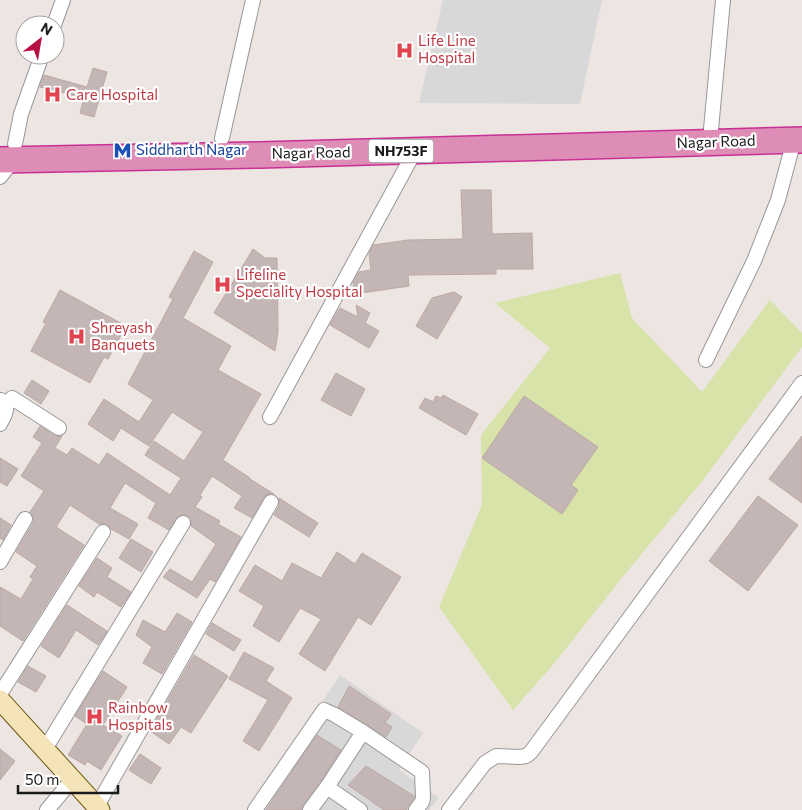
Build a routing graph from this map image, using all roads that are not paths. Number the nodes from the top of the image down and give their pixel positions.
1 (64, 0) edge
2 (253, 0) edge
3 (724, 0) edge
4 (58, 15) edge
5 (38, 65) edge
6 (711, 129) junction
7 (799, 135) edge
8 (222, 138) junction
9 (192, 148) junction
10 (415, 151) junction
11 (10, 152) edge
12 (0, 177) edge
13 (706, 360) dead end
14 (802, 384) edge
15 (3, 403) edge
16 (270, 417) dead end
17 (0, 424) edge
18 (59, 428) dead end
19 (271, 502) dead end
20 (26, 519) dead end
21 (183, 523) dead end
22 (103, 532) dead end
23 (0, 562) edge
24 (0, 694) edge
25 (0, 700) edge
26 (363, 732) junction
27 (45, 749) junction
28 (72, 779) junction
29 (327, 787) junction
30 (98, 808) edge
31 (47, 810) edge
32 (255, 810) edge
33 (310, 810) edge
34 (360, 810) edge
35 (416, 810) edge
36 (449, 810) edge

1 - 4 street
2 - 8 street
3 - 6 street
5 - 11 street
6 - 7 highway, Nagar Road / NH753F
6 - 8 highway, Nagar Road / NH753F
7 - 10 highway, Nagar Road / NH753F
7 - 13 street
8 - 9 highway, Nagar Road / NH753F
9 - 10 highway, Nagar Road / NH753F
9 - 11 highway, Nagar Road / NH753F
10 - 16 street
11 - 12 street
14 - 36 street
15 - 17 street
15 - 18 street
19 - 30 street
20 - 23 street
21 - 27 street
22 - 24 street
25 - 27 main road
26 - 29 street
26 - 32 street
26 - 35 street
27 - 28 main road
28 - 30 main road
28 - 31 street
29 - 33 street
29 - 34 street

